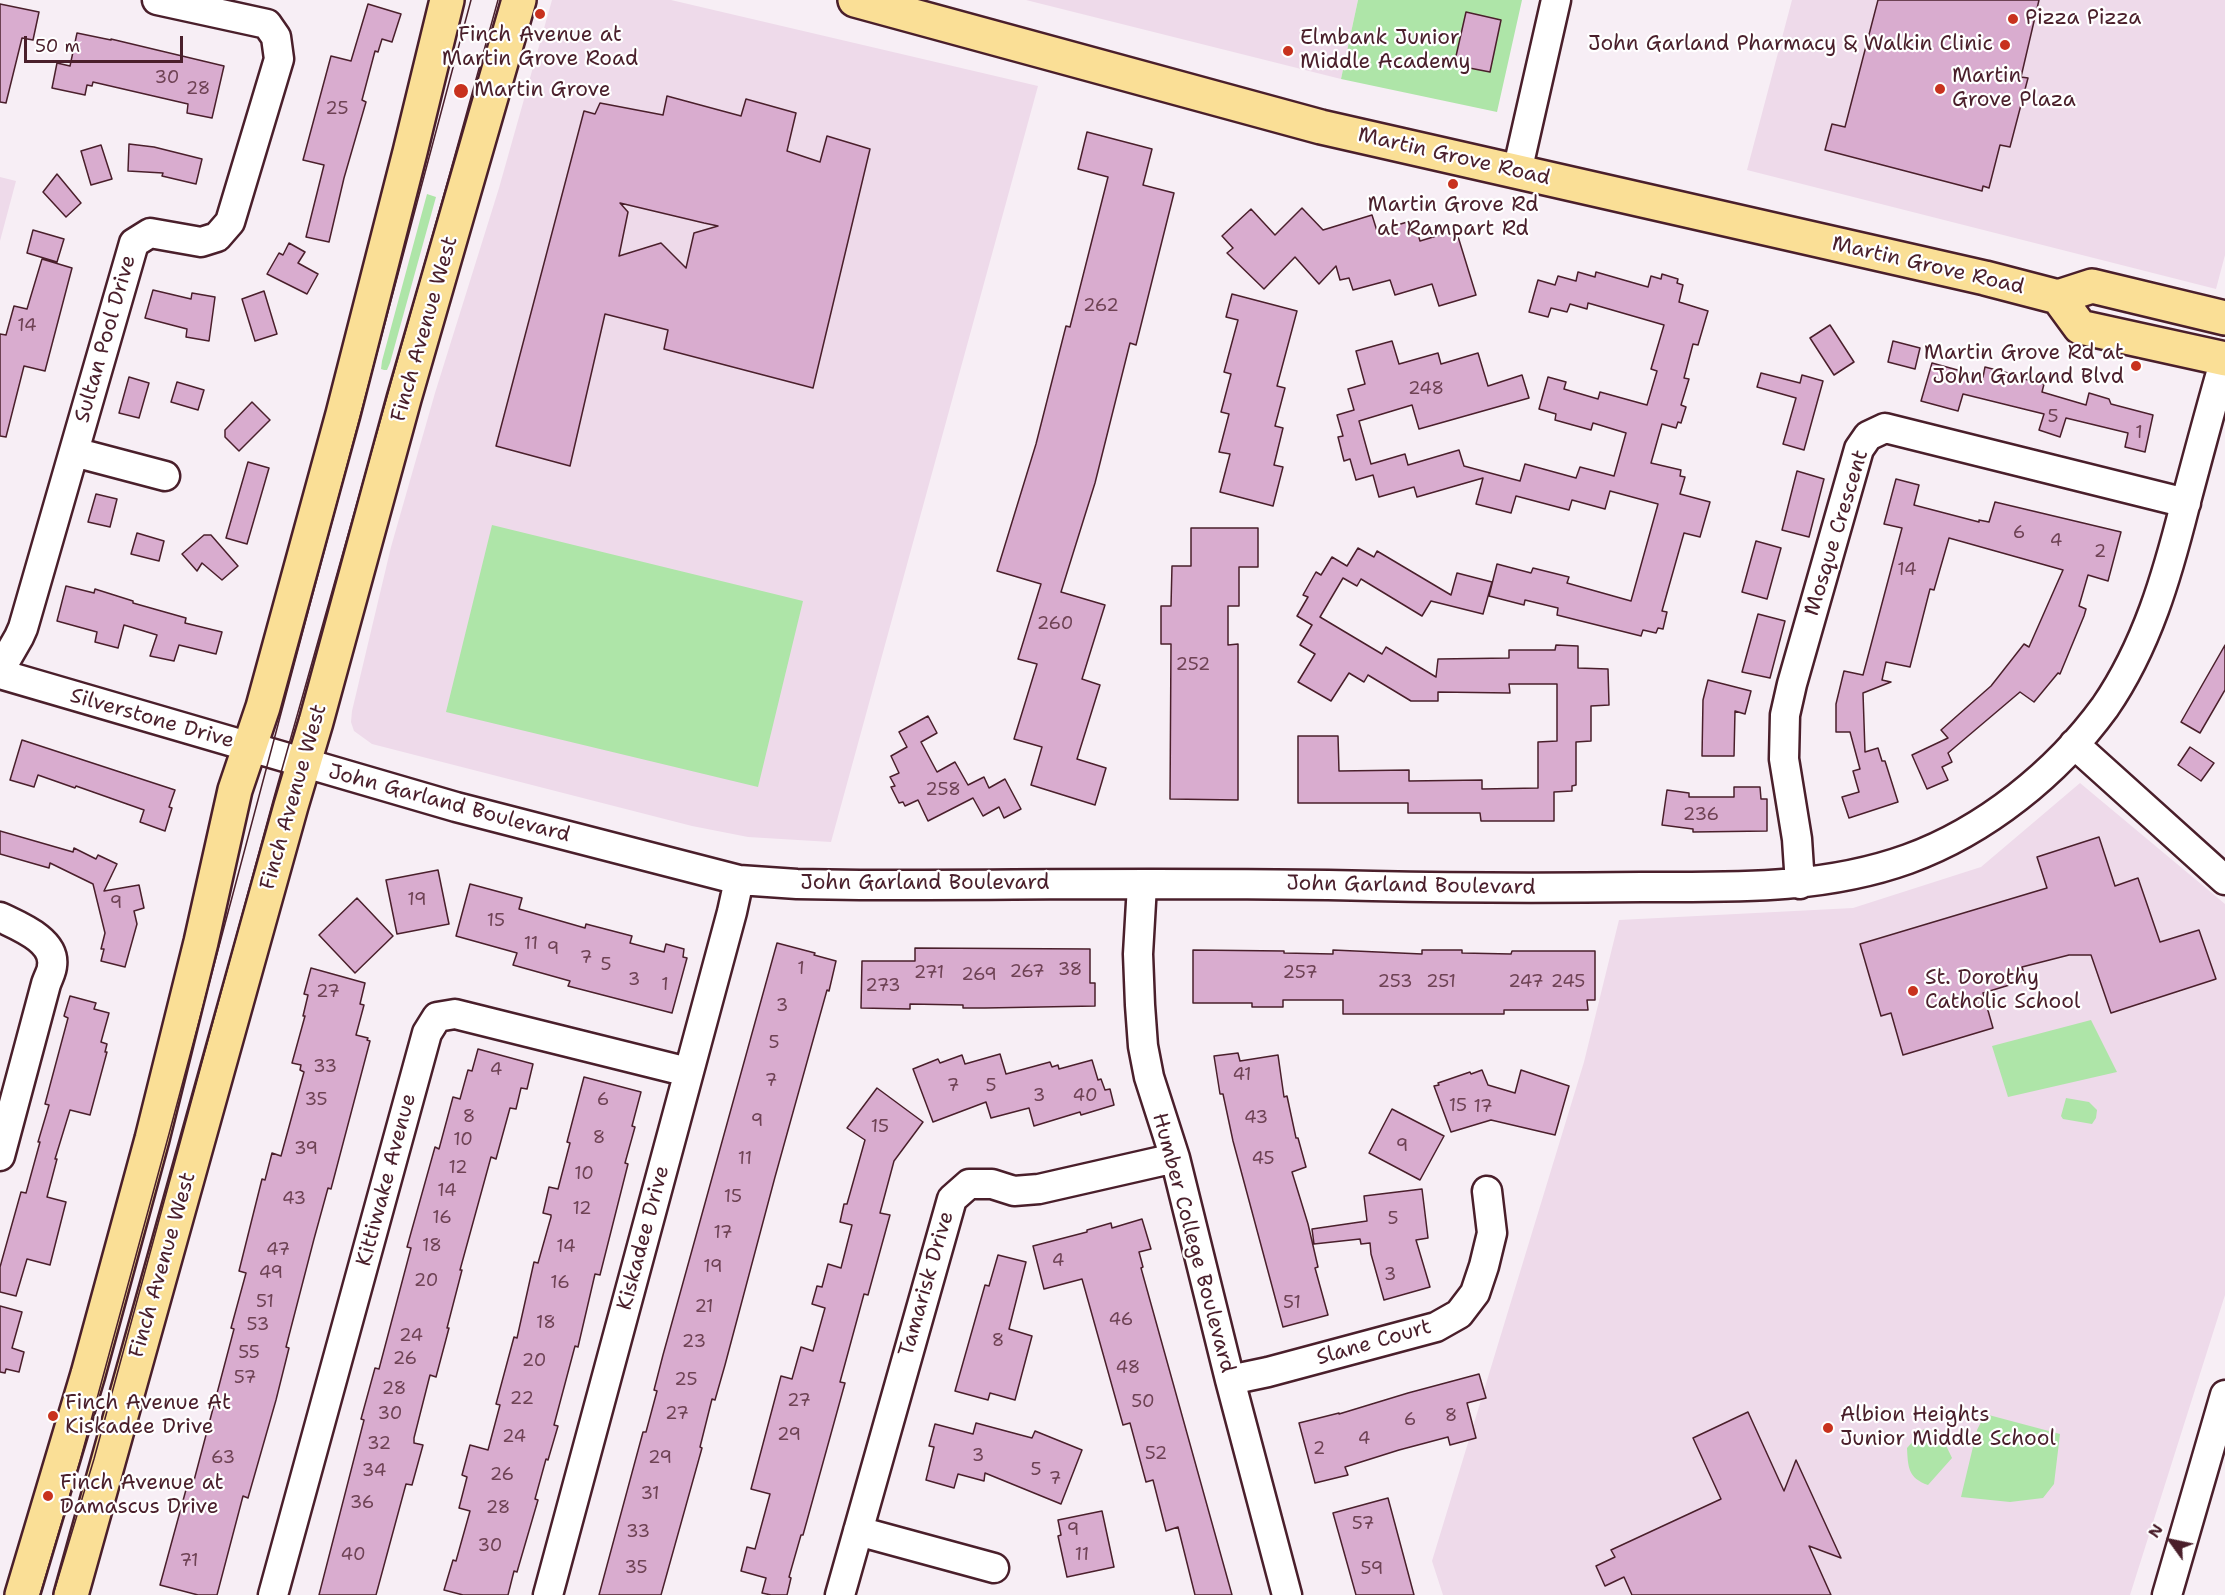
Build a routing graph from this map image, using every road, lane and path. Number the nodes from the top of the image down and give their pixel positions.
1 (157, 0) edge
2 (447, 0) edge
3 (519, 0) edge
4 (855, 0) edge
5 (1556, 0) edge
6 (1517, 172) junction
7 (2058, 297) junction
8 (2225, 318) edge
9 (2225, 359) edge
10 (74, 452) junction
11 (165, 476) dead end
12 (2186, 503) junction
13 (0, 672) edge
14 (2074, 744) junction
15 (249, 747) junction
16 (305, 764) junction
17 (739, 880) junction
18 (2225, 880) edge
19 (1800, 884) junction
20 (1142, 885) junction
21 (0, 917) edge
22 (688, 1072) junction
23 (0, 1154) edge
24 (1175, 1158) junction
25 (1487, 1191) dead end
26 (1230, 1380) junction
27 (2225, 1395) edge
28 (858, 1531) junction
29 (994, 1568) dead end
30 (22, 1595) edge
31 (72, 1595) edge
32 (273, 1595) edge
33 (548, 1595) edge
34 (840, 1595) edge
35 (1287, 1595) edge
36 (2167, 1595) edge

1 - 10 street, Sultan Pool Drive
2 - 15 main road, Finch Avenue West
3 - 16 main road, Finch Avenue West
4 - 6 main road, Martin Grove Road
5 - 6 street
6 - 7 main road, Martin Grove Road
7 - 8 main road
7 - 9 main road
9 - 12 street, John Garland Boulevard
10 - 11 street
10 - 13 street, Sultan Pool Drive
12 - 14 street, John Garland Boulevard
12 - 19 street, Mosque Crescent
13 - 15 street, Silverstone Drive
14 - 18 street
14 - 19 street, John Garland Boulevard
15 - 16 street, Silverstone Drive
15 - 30 main road, Finch Avenue West
16 - 17 street, John Garland Boulevard
16 - 31 main road, Finch Avenue West
17 - 20 street, John Garland Boulevard
17 - 22 street, Kiskadee Drive
19 - 20 street, John Garland Boulevard
20 - 24 street, Humber College Boulevard
21 - 23 street
22 - 32 street, Kittiwake Avenue
22 - 33 street, Kiskadee Drive
24 - 26 street, Humber College Boulevard
24 - 28 street, Tamarisk Drive
25 - 26 street, Slane Court
26 - 35 street, Humber College Boulevard
27 - 36 street
28 - 29 street
28 - 34 street, Tamarisk Drive

